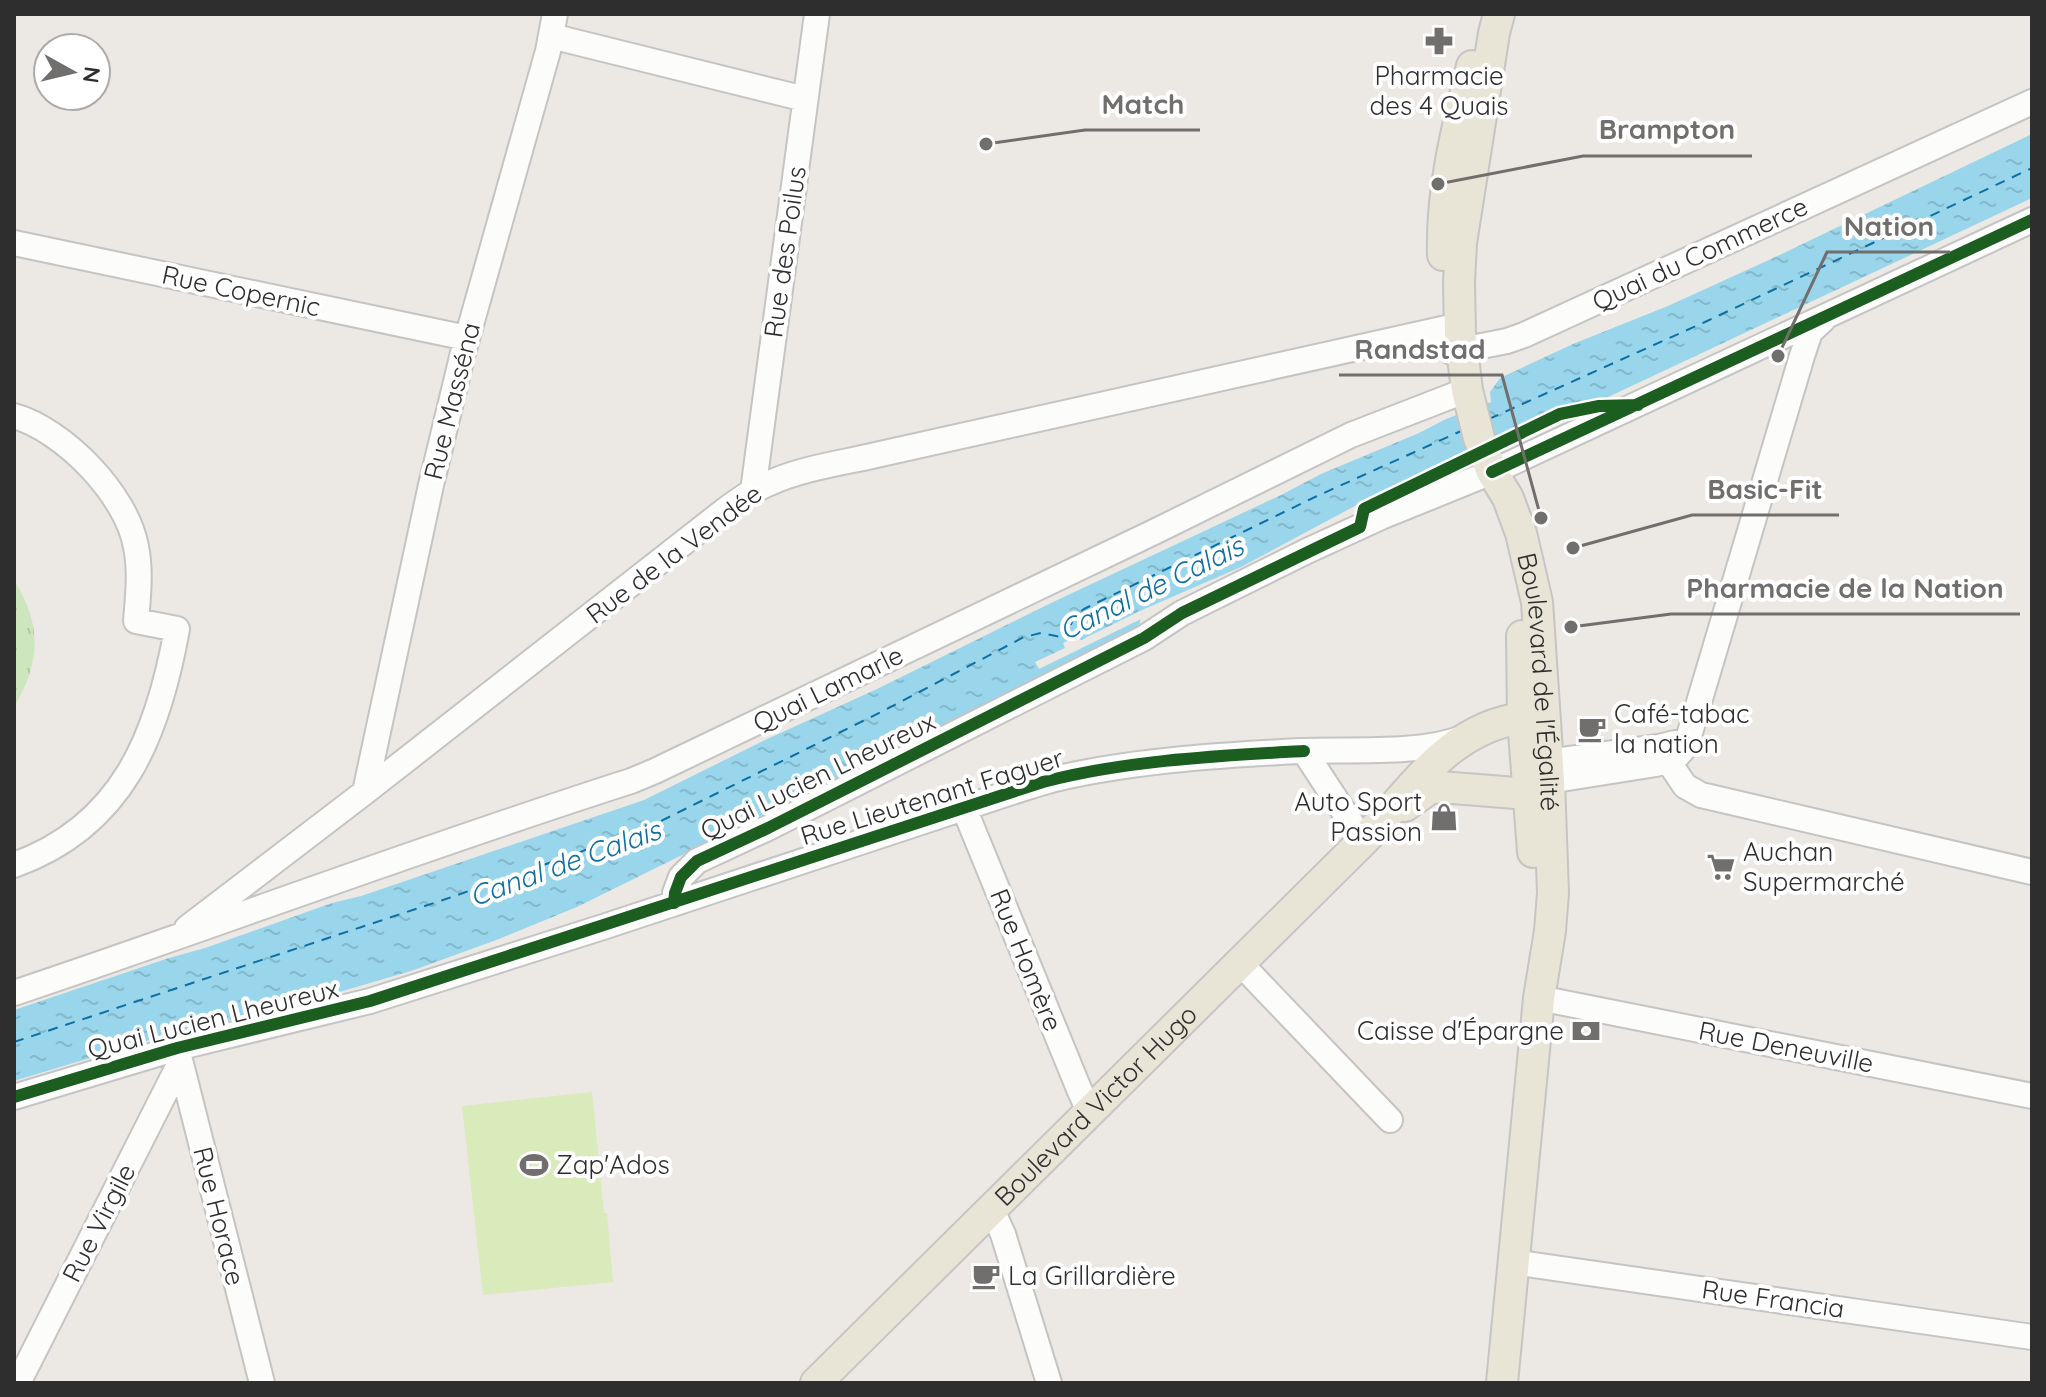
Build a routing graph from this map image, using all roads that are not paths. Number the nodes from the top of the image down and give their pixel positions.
1 (817, 14) edge
2 (1485, 14) edge
3 (1499, 14) edge
4 (553, 25) edge
5 (805, 99) junction
6 (2032, 102) edge
7 (2032, 220) edge
8 (14, 243) edge
9 (1824, 318) junction
10 (467, 338) junction
11 (1455, 339) junction
12 (1467, 390) junction
13 (14, 416) edge
14 (1492, 472) junction
15 (753, 491) junction
16 (1469, 735) junction
17 (1304, 751) junction
18 (1663, 754) junction
19 (1533, 763) junction
20 (365, 792) junction
21 (964, 808) junction
22 (1369, 834) junction
23 (14, 865) edge
24 (2032, 872) edge
25 (674, 903) junction
26 (169, 941) junction
27 (1239, 962) junction
28 (14, 993) edge
29 (1539, 998) junction
30 (179, 1056) junction
31 (2032, 1096) edge
32 (14, 1097) edge
33 (1089, 1111) junction
34 (1390, 1120) dead end
35 (991, 1208) junction
36 (1513, 1262) junction
37 (2032, 1337) edge
38 (818, 1382) edge
39 (18, 1383) edge
40 (262, 1383) edge
41 (1049, 1383) edge
42 (1502, 1383) edge

1 - 5 street, Rue des Poilus
2 - 11 main road
3 - 11 main road
4 - 5 street
4 - 10 street, Rue Masséna
5 - 15 street, Rue des Poilus
6 - 11 street, Quai du Commerce
7 - 9 street, Quai Lucien Lheureux
8 - 10 street, Rue Copernic
9 - 14 street, Quai Lucien Lheureux
9 - 18 street
10 - 20 street, Rue Masséna
11 - 12 main road
11 - 15 street, Rue de la Vendée
12 - 14 main road
12 - 26 street, Quai Lamarle
13 - 23 street
14 - 19 main road, Boulevard de l'Égalité
14 - 19 main road, Boulevard de l'Égalité
14 - 25 street, Quai Lucien Lheureux
15 - 20 street, Rue de la Vendée
16 - 17 street, Rue Lieutenant Faguer
16 - 19 main road, Boulevard Victor Hugo
16 - 22 main road, Boulevard Victor Hugo
17 - 21 street, Rue Lieutenant Faguer
17 - 22 street
18 - 19 street
18 - 24 street
19 - 22 main road, Boulevard Victor Hugo
19 - 29 main road, Boulevard de l'Égalité
20 - 26 street, Rue de la Vendée
21 - 25 street, Rue Lieutenant Faguer
21 - 33 street, Rue Homère
22 - 27 main road, Boulevard Victor Hugo
25 - 30 street, Quai Lucien Lheureux
26 - 28 street, Quai Lamarle
27 - 33 main road, Boulevard Victor Hugo
27 - 34 street
29 - 31 street, Rue Deneuville
29 - 36 main road, Boulevard de l'Égalité
30 - 32 street, Quai Lucien Lheureux
30 - 39 street, Rue Virgile
30 - 40 street, Rue Horace
33 - 35 main road, Boulevard Victor Hugo
35 - 38 main road, Boulevard Victor Hugo
35 - 41 street
36 - 37 street, Rue Francia
36 - 42 main road, Boulevard de l'Égalité

